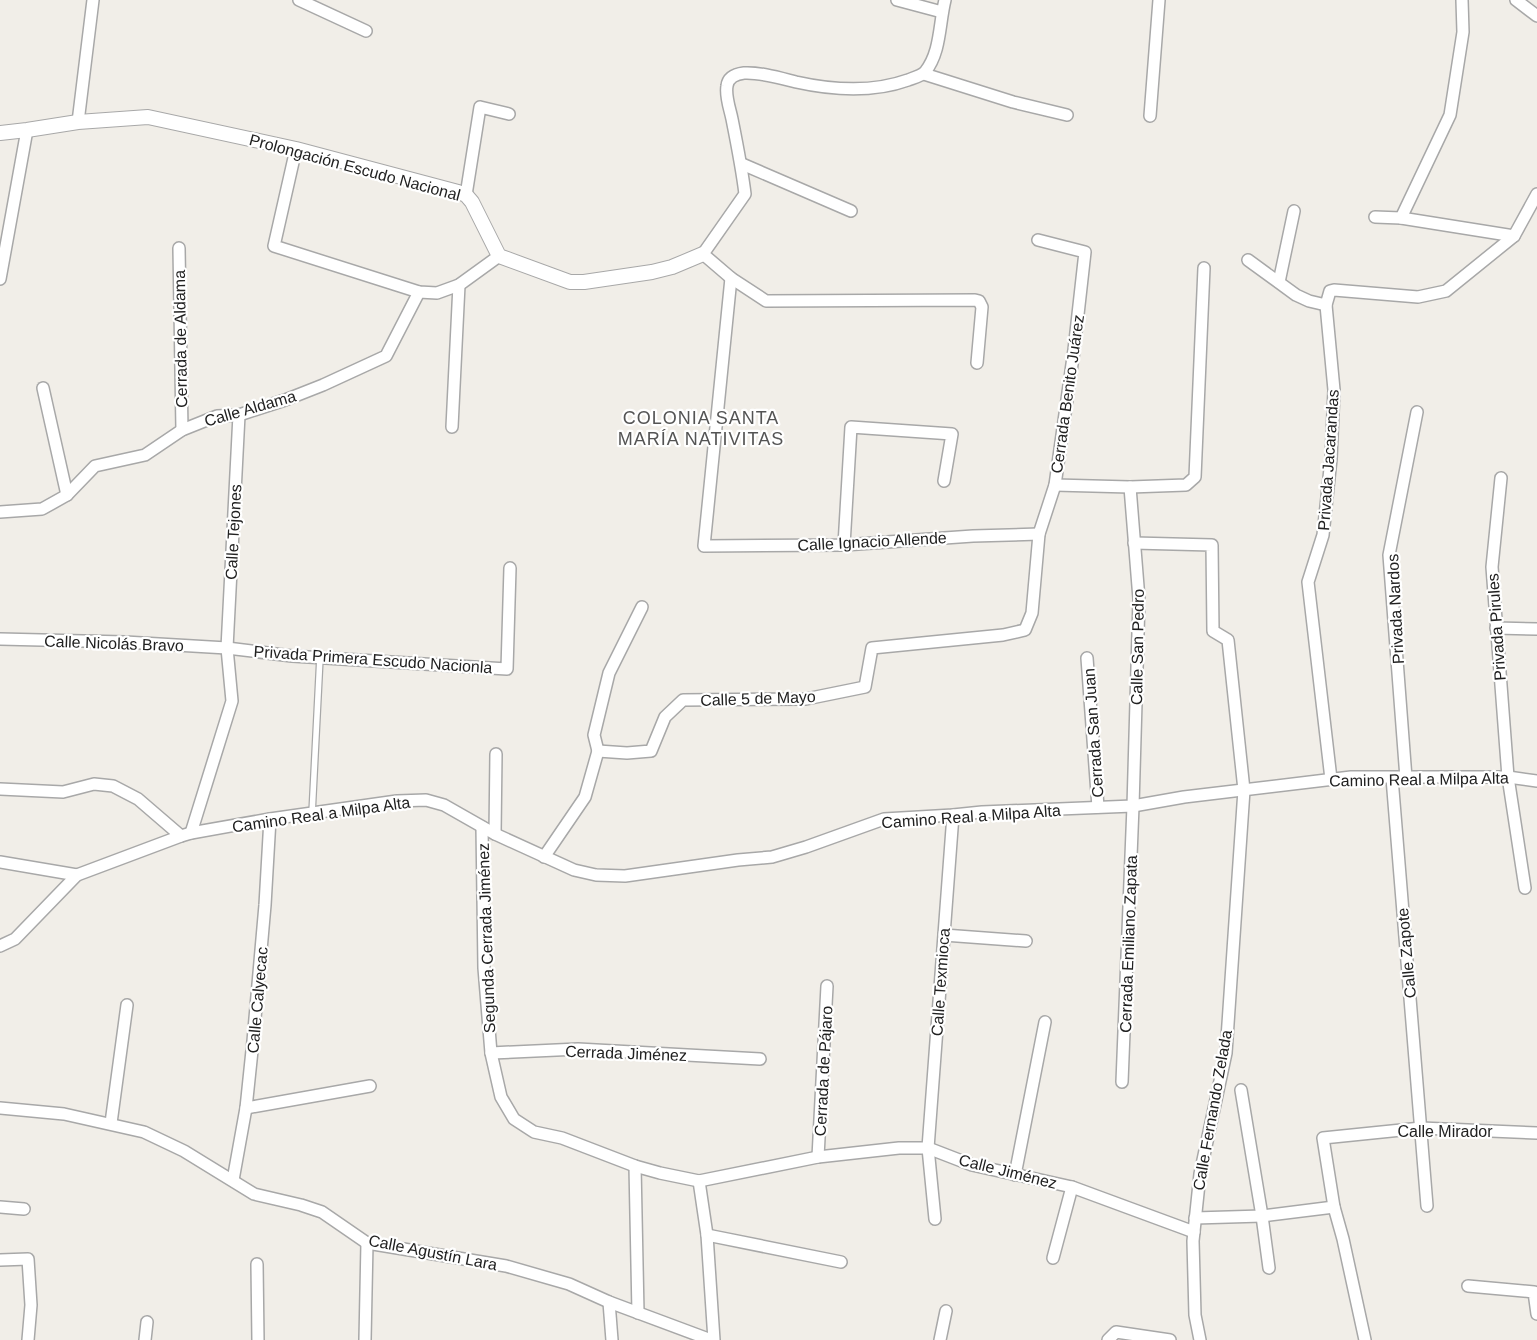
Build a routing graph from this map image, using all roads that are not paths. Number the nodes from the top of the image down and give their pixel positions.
1 (93, 0) edge
2 (299, 0) edge
3 (899, 0) edge
4 (945, 0) edge
5 (1159, 0) edge
6 (1462, 0) edge
7 (1516, 0) edge
8 (942, 12) junction
9 (1537, 16) edge
10 (366, 31) dead end
11 (924, 74) junction
12 (509, 114) dead end
13 (1067, 115) dead end
14 (1150, 116) dead end
15 (78, 122) junction
16 (27, 130) junction
17 (0, 132) edge
18 (296, 149) junction
19 (742, 164) junction
20 (1537, 194) edge
21 (466, 195) junction
22 (851, 211) dead end
23 (1294, 211) dead end
24 (1375, 217) dead end
25 (1401, 218) junction
26 (1514, 236) junction
27 (1038, 240) dead end
28 (179, 248) dead end
29 (703, 254) junction
30 (499, 256) junction
31 (1248, 260) dead end
32 (1204, 268) dead end
33 (731, 278) junction
34 (0, 279) edge
35 (1279, 282) junction
36 (459, 286) junction
37 (420, 292) junction
38 (1326, 305) junction
39 (977, 363) dead end
40 (43, 388) dead end
41 (1417, 412) dead end
42 (239, 415) junction
43 (452, 427) dead end
44 (182, 430) junction
45 (1501, 478) dead end
46 (944, 481) dead end
47 (1055, 485) junction
48 (1130, 488) junction
49 (67, 495) junction
50 (0, 512) edge
51 (1039, 534) junction
52 (1134, 543) junction
53 (844, 546) junction
54 (510, 568) dead end
55 (642, 607) dead end
56 (1496, 628) junction
57 (1537, 629) edge
58 (0, 639) edge
59 (227, 648) junction
60 (320, 657) junction
61 (1087, 658) dead end
62 (598, 751) junction
63 (496, 754) dead end
64 (1508, 777) junction
65 (1392, 778) junction
66 (1406, 778) junction
67 (1331, 780) junction
68 (1537, 781) edge
69 (0, 790) edge
70 (1244, 790) junction
71 (1133, 806) junction
72 (1098, 807) junction
73 (312, 814) junction
74 (953, 816) junction
75 (270, 819) junction
76 (482, 827) junction
77 (495, 834) junction
78 (186, 835) junction
79 (544, 857) junction
80 (0, 862) edge
81 (76, 875) junction
82 (1525, 888) dead end
83 (944, 935) junction
84 (1026, 941) dead end
85 (0, 946) edge
86 (827, 986) dead end
87 (127, 1005) dead end
88 (1044, 1022) dead end
89 (491, 1053) junction
90 (760, 1059) dead end
91 (1122, 1082) dead end
92 (370, 1086) dead end
93 (1241, 1090) dead end
94 (0, 1108) edge
95 (246, 1108) junction
96 (111, 1123) junction
97 (1420, 1128) junction
98 (1537, 1132) edge
99 (928, 1148) junction
100 (818, 1157) junction
101 (635, 1166) junction
102 (1015, 1175) junction
103 (232, 1180) junction
104 (699, 1181) junction
105 (1072, 1187) junction
106 (1427, 1206) dead end
107 (0, 1207) edge
108 (1334, 1207) junction
109 (24, 1209) dead end
110 (1262, 1216) junction
111 (1195, 1218) junction
112 (935, 1219) dead end
113 (1194, 1232) junction
114 (707, 1235) junction
115 (367, 1243) junction
116 (1053, 1258) dead end
117 (0, 1260) edge
118 (841, 1262) dead end
119 (257, 1264) dead end
120 (1269, 1268) dead end
121 (1468, 1286) dead end
122 (609, 1302) junction
123 (946, 1311) dead end
124 (638, 1313) junction
125 (1537, 1314) edge
126 (147, 1322) dead end
127 (28, 1340) edge
128 (145, 1340) edge
129 (258, 1340) edge
130 (365, 1340) edge
131 (612, 1340) edge
132 (713, 1340) edge
133 (940, 1340) edge
134 (1108, 1340) edge
135 (1170, 1340) edge
136 (1200, 1340) edge
137 (1365, 1340) edge

1 - 15 street
2 - 10 street
3 - 8 street
4 - 8 street
5 - 14 street
6 - 25 street
7 - 9 street
8 - 11 street
11 - 13 street
11 - 19 street
12 - 21 street
15 - 16 street, Prolongación Escudo Nacional
15 - 18 street, Prolongación Escudo Nacional
16 - 17 street, Prolongación Escudo Nacional
16 - 34 street
18 - 21 street, Prolongación Escudo Nacional
18 - 37 street
19 - 22 street
19 - 29 street
20 - 26 street
21 - 30 street, Prolongación Escudo Nacional
23 - 35 street
24 - 25 street
25 - 26 street
26 - 38 street
27 - 47 street, Cerrada Benito Juárez
28 - 44 street, Cerrada de Aldama
29 - 30 street
29 - 33 street
30 - 36 street
31 - 35 street
32 - 48 street
33 - 39 street
33 - 53 street, Calle Ignacio Allende
35 - 38 street
36 - 37 street
36 - 43 street
37 - 42 street, Calle Aldama
38 - 67 street, Privada Jacarandas
40 - 49 street
41 - 66 street, Privada Nardos
42 - 44 street, Calle Aldama
42 - 59 street, Calle Tejones
44 - 49 street, Calle Aldama
45 - 56 street, Privada Pirules
46 - 53 street
47 - 48 street
47 - 51 street, Cerrada Benito Juárez
48 - 52 street, Calle San Pedro
49 - 50 street, Calle Aldama
51 - 53 street, Calle Ignacio Allende
51 - 62 street, Calle 5 de Mayo
52 - 70 street, Calle Fernando Zelada
52 - 71 street, Calle San Pedro
54 - 60 street, Privada Primera Escudo Nacionla
55 - 62 street
56 - 57 street
56 - 64 street, Privada Pirules
58 - 59 street, Calle Nicolás Bravo
59 - 60 street, Privada Primera Escudo Nacionla
59 - 78 street, Calle Tejones
60 - 73 lane
61 - 72 street, Cerrada San Juan
62 - 79 street
63 - 77 street
64 - 66 street, Camino Real a Milpa Alta
64 - 68 street, Camino Real a Milpa Alta
64 - 82 street, Privada Pirules
65 - 66 street, Camino Real a Milpa Alta
65 - 67 street, Camino Real a Milpa Alta
65 - 97 street, Calle Zapote
67 - 70 street, Camino Real a Milpa Alta
69 - 78 street
70 - 71 street, Camino Real a Milpa Alta
70 - 111 street, Calle Fernando Zelada
71 - 72 street, Camino Real a Milpa Alta
71 - 91 street, Cerrada Emiliano Zapata
72 - 74 street, Camino Real a Milpa Alta
73 - 75 street, Camino Real a Milpa Alta
73 - 76 street, Camino Real a Milpa Alta
74 - 79 street, Camino Real a Milpa Alta
74 - 83 street, Calle Texmioca
75 - 78 street, Camino Real a Milpa Alta
75 - 95 street, Calle Calyecac
76 - 77 street, Camino Real a Milpa Alta
76 - 89 street, Segunda Cerrada Jiménez
77 - 79 street, Camino Real a Milpa Alta
78 - 81 street, Camino Real a Milpa Alta
80 - 81 street
81 - 85 street
83 - 84 street
83 - 99 street, Calle Texmioca
86 - 100 street, Cerrada de Pájaro
87 - 96 street
88 - 102 street
89 - 90 street, Cerrada Jiménez
89 - 101 street, Segunda Cerrada Jiménez
92 - 95 street
93 - 110 street
94 - 96 street, Calle Agustín Lara
95 - 103 street, Calle Calyecac
96 - 103 street, Calle Agustín Lara
97 - 98 street, Calle Mirador
97 - 106 street, Calle Zapote
97 - 108 street, Calle Mirador
99 - 100 street, Calle Jiménez
99 - 102 street, Calle Jiménez
99 - 112 street, Calle Texmioca
100 - 104 street, Calle Jiménez
101 - 104 street, Segunda Cerrada Jiménez
101 - 124 street
102 - 105 street, Calle Jiménez
103 - 115 street, Calle Agustín Lara
104 - 114 street
105 - 113 street, Calle Jiménez
105 - 116 street
107 - 109 street
108 - 110 street
108 - 137 street
110 - 111 street
110 - 120 street
111 - 113 street, Calle Fernando Zelada
113 - 136 street, Calle Fernando Zelada
114 - 118 street
114 - 132 street
115 - 122 street, Calle Agustín Lara
115 - 130 street
117 - 127 street
119 - 129 street
121 - 125 street
122 - 124 street, Calle Agustín Lara
122 - 131 street
123 - 133 street
124 - 132 street, Calle Agustín Lara
126 - 128 street
134 - 135 street

